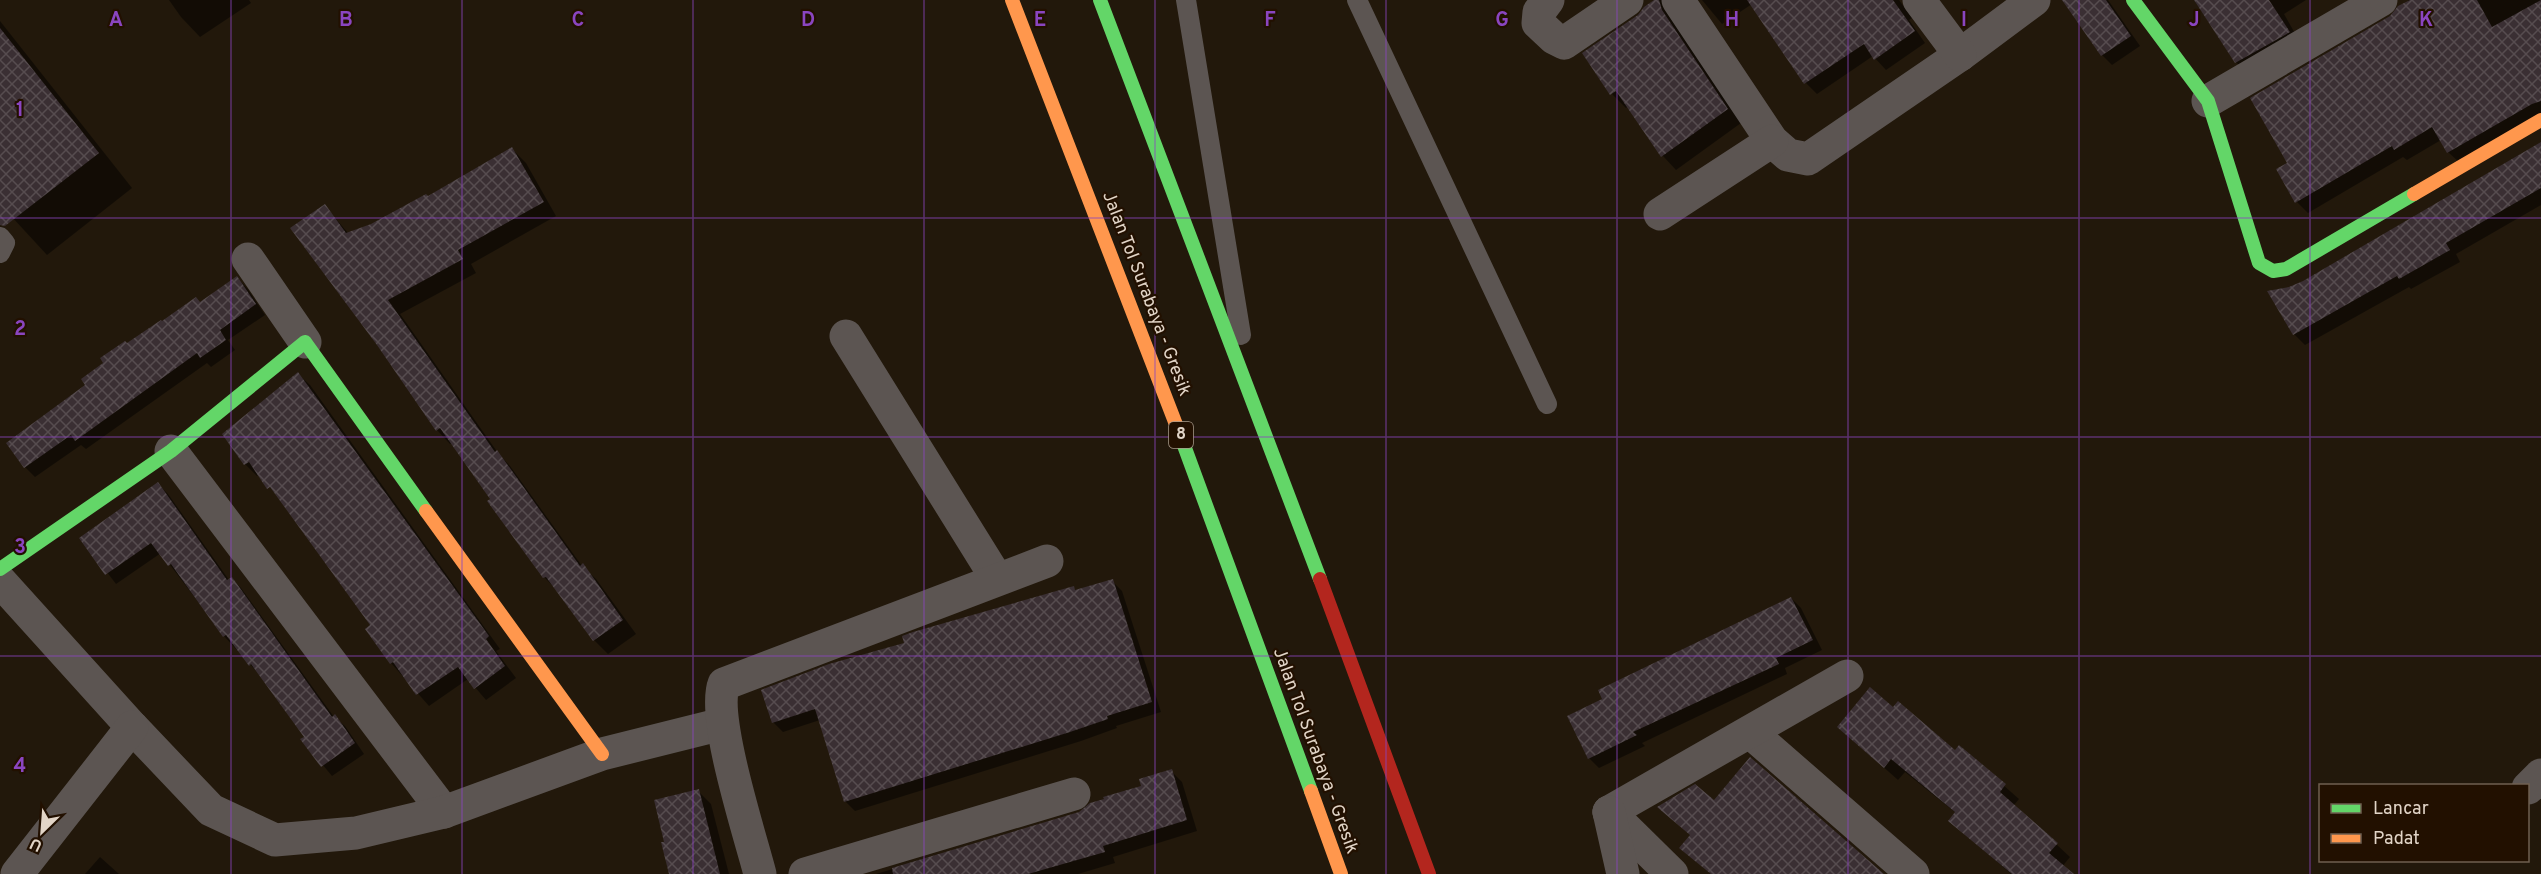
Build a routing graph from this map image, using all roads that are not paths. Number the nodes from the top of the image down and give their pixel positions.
1 (1012, 0) edge
2 (1100, 0) edge
3 (1186, 0) edge
4 (1358, 0) edge
5 (1548, 0) edge
6 (1627, 0) edge
7 (1678, 0) edge
8 (1919, 0) edge
9 (2034, 0) edge
10 (2133, 0) edge
11 (2381, 0) edge
12 (1960, 55) junction
13 (2208, 101) junction
14 (2541, 120) edge
15 (1772, 141) junction
16 (1660, 214) dead end
17 (0, 237) edge
18 (0, 252) edge
19 (248, 259) dead end
20 (846, 336) dead end
21 (305, 342) junction
22 (1249, 388) junction
23 (1547, 404) dead end
24 (171, 451) junction
25 (1047, 561) dead end
26 (0, 569) edge
27 (997, 579) junction
28 (0, 581) edge
29 (1847, 676) dead end
30 (722, 724) junction
31 (132, 727) junction
32 (1750, 732) junction
33 (602, 754) junction
34 (2541, 775) edge
35 (2529, 787) edge
36 (1074, 794) dead end
37 (444, 812) junction
38 (1609, 812) junction
39 (17, 874) edge
40 (760, 874) edge
41 (805, 874) edge
42 (1341, 874) edge
43 (1429, 874) edge
44 (1623, 874) edge
45 (1672, 874) edge
46 (1912, 874) edge

1 - 42 main road, Jalan Tol Surabaya - Gresik / 8
2 - 22 main road
3 - 22 lane
4 - 23 lane
5 - 6 street
7 - 15 street
8 - 12 street
9 - 12 street
10 - 13 main road
11 - 13 street
12 - 15 street
13 - 14 main road
15 - 16 street
17 - 18 lane
19 - 21 street
20 - 27 street
21 - 24 main road
21 - 33 main road
22 - 43 main road
24 - 26 main road
24 - 37 street
25 - 27 street
27 - 30 street
28 - 31 street
29 - 32 street
30 - 33 street
30 - 40 street
31 - 37 street
31 - 39 street
32 - 38 street
32 - 46 street
33 - 37 street
34 - 35 street
36 - 41 street
38 - 44 street
38 - 45 street

